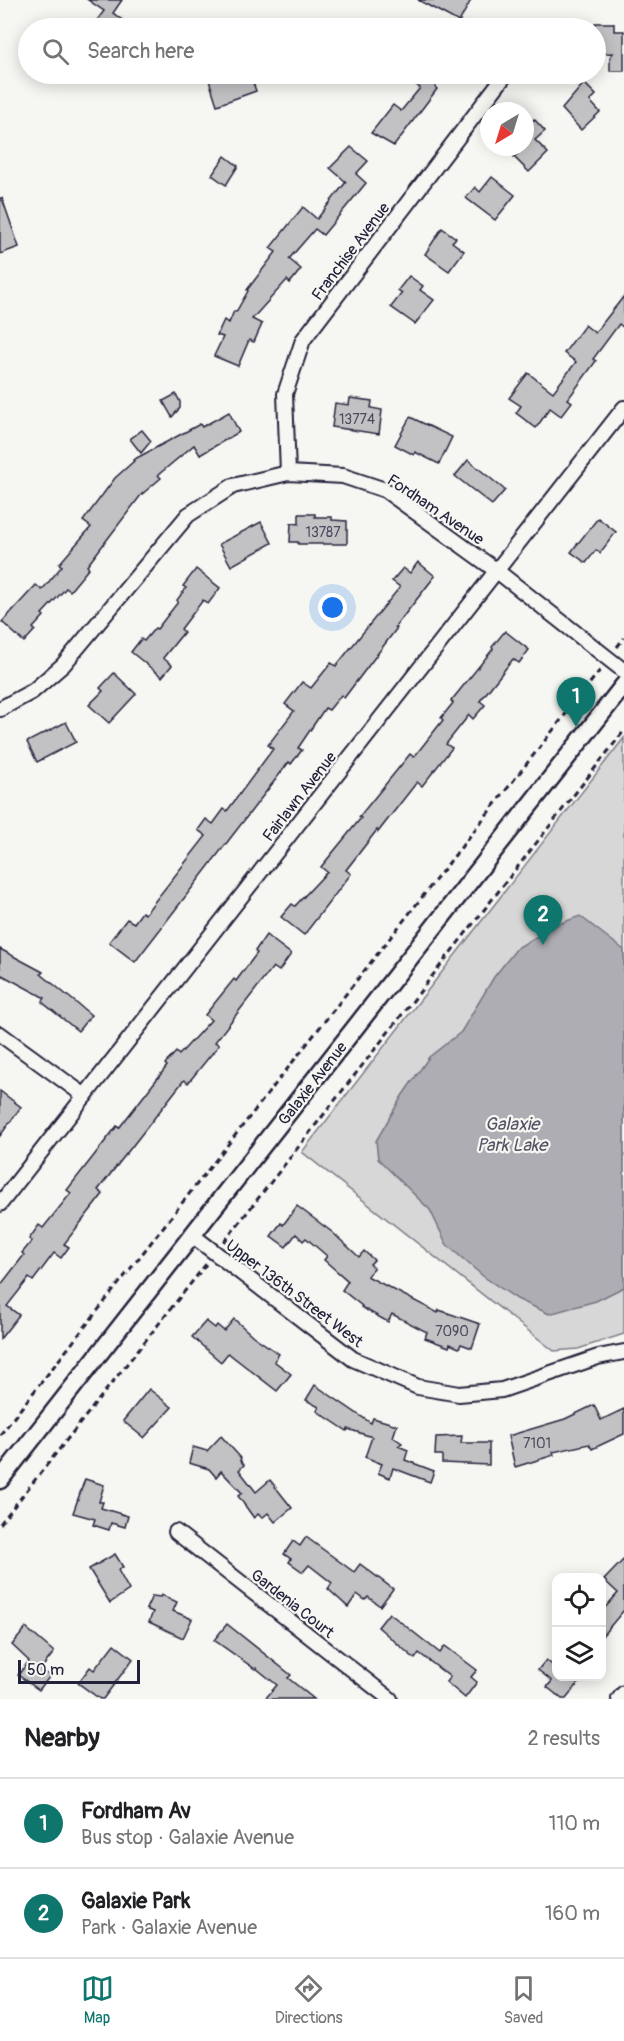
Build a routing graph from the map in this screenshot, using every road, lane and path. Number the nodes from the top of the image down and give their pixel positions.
1 (498, 84) edge
2 (624, 408) edge
3 (288, 473) junction
4 (497, 571) junction
5 (624, 671) edge
6 (598, 672) dead end
7 (624, 685) edge
8 (0, 709) edge
9 (624, 730) edge
10 (0, 1034) edge
11 (85, 1096) junction
12 (0, 1204) edge
13 (192, 1235) junction
14 (215, 1253) junction
15 (624, 1352) edge
16 (0, 1435) edge
17 (0, 1480) edge
18 (0, 1524) edge
19 (176, 1532) dead end
20 (624, 1693) edge
21 (390, 1699) edge
22 (619, 1699) edge

1 - 3 street, Franchise Avenue
2 - 4 street, Fairlawn Avenue
3 - 4 street, Fordham Avenue
3 - 8 street, Fordham Avenue
4 - 5 street, Fordham Avenue
4 - 11 street, Fairlawn Avenue
6 - 16 path
7 - 13 street, Galaxie Avenue
9 - 14 path
10 - 11 street
11 - 12 street, Fairlawn Avenue
13 - 14 street, Upper 136th Street West
13 - 17 street, Galaxie Avenue
14 - 15 street, Upper 136th Street West
14 - 18 path
19 - 21 street, Gardenia Court
20 - 22 street

